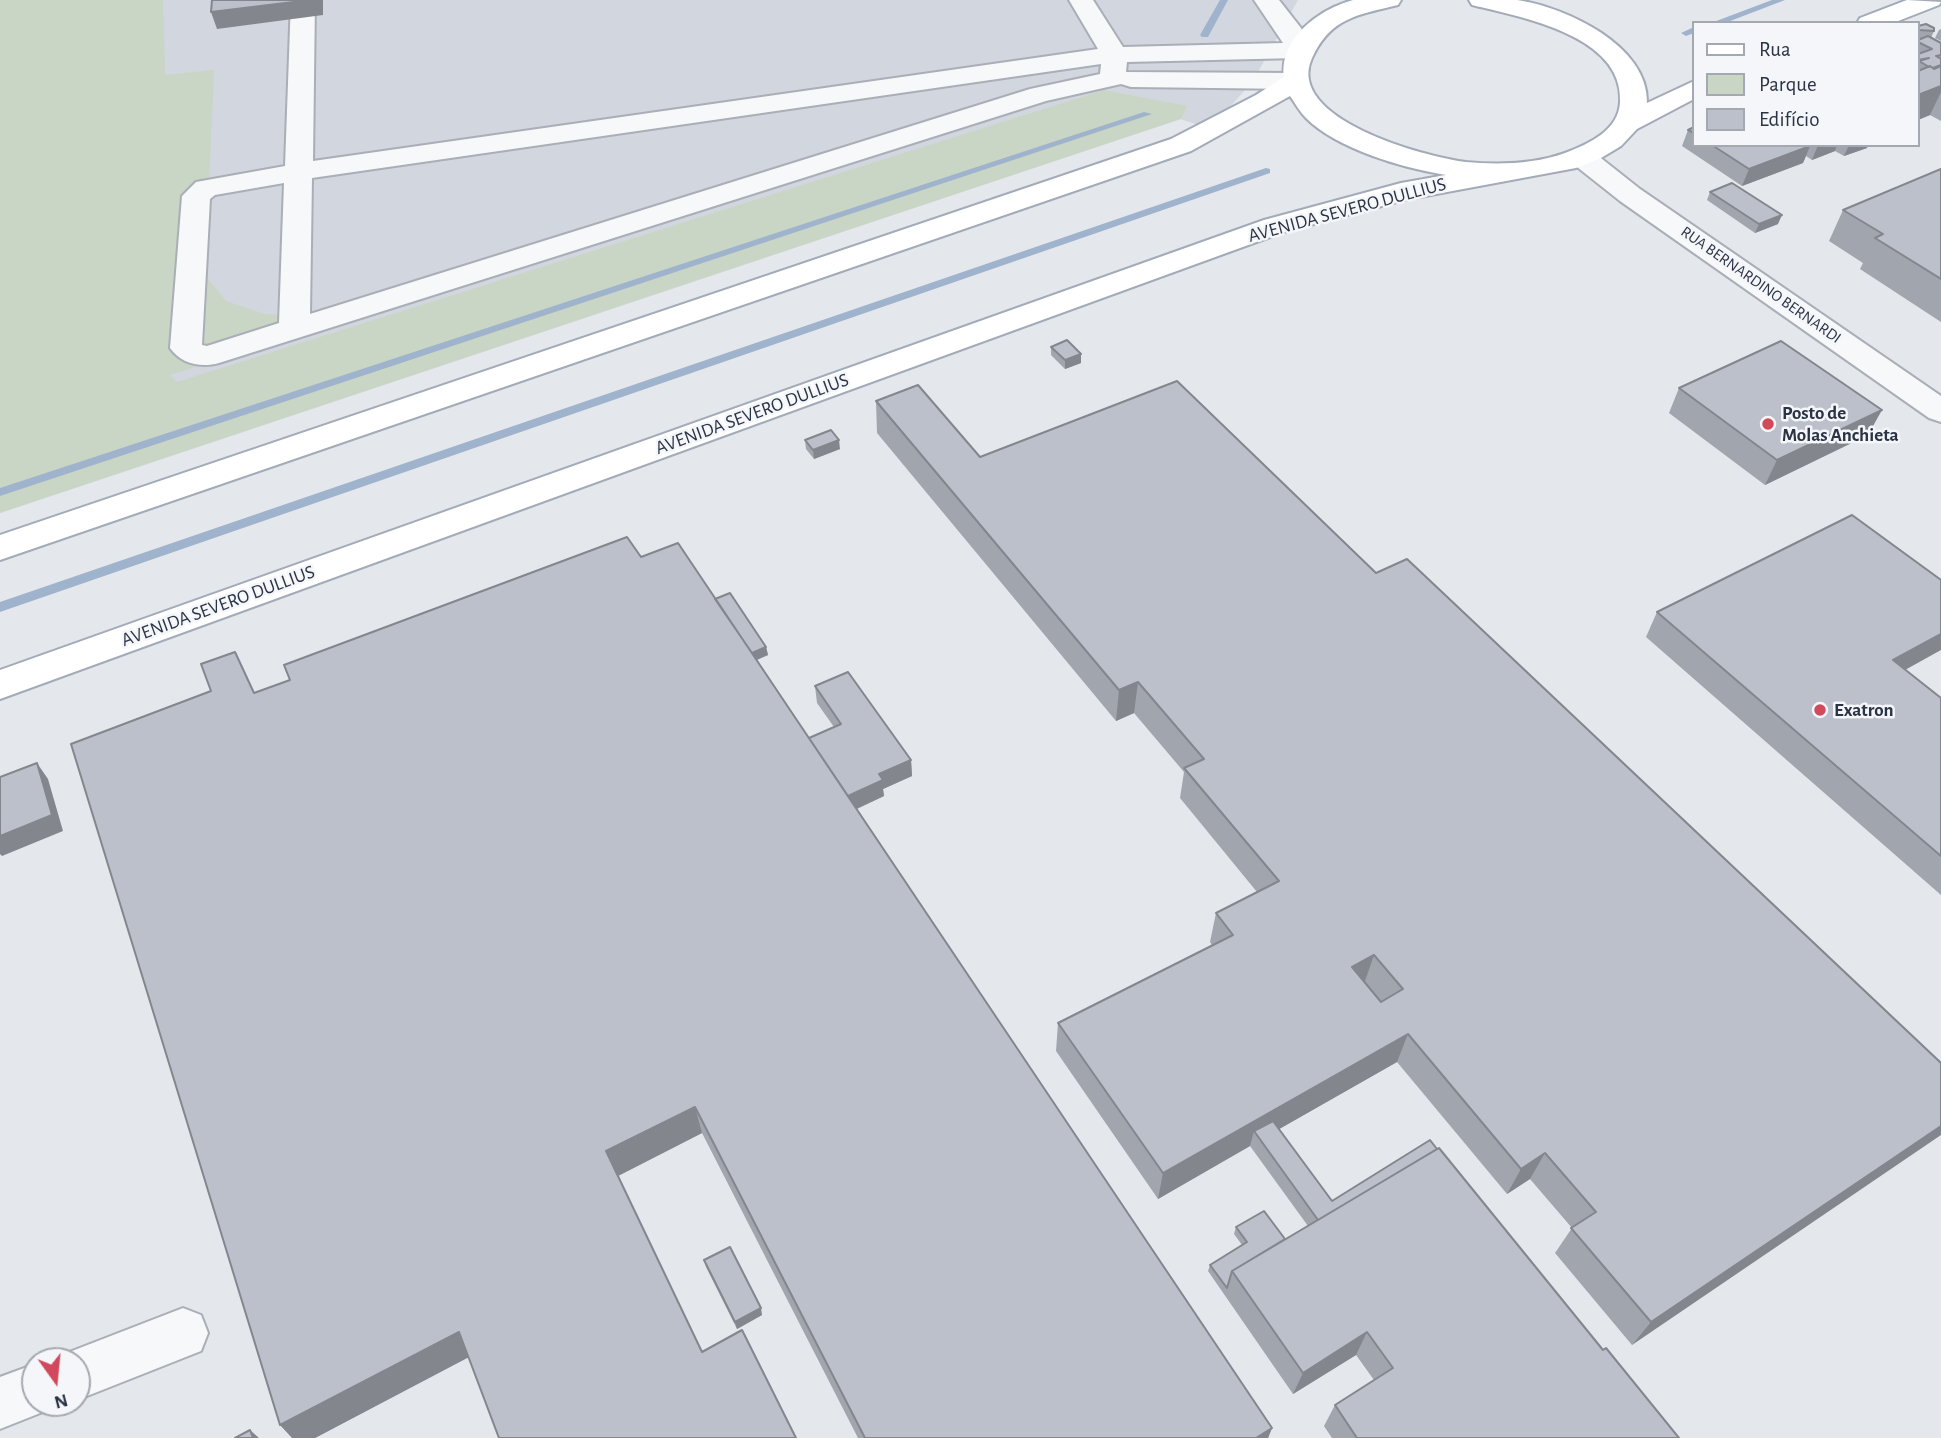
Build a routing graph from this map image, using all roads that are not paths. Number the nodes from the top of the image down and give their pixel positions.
1 (303, 0) edge
2 (1081, 0) edge
3 (1266, 0) edge
4 (1382, 0) edge
5 (1389, 0) edge
6 (1481, 0) edge
7 (1930, 0) edge
8 (1874, 21) edge
9 (1299, 50) junction
10 (1023, 66) junction
11 (1113, 67) junction
12 (1295, 81) junction
13 (1692, 90) edge
14 (1039, 95) junction
15 (1629, 123) junction
16 (1582, 157) junction
17 (1511, 171) junction
18 (298, 172) junction
19 (294, 330) junction
20 (1941, 411) edge
21 (0, 548) edge
22 (0, 685) edge
23 (183, 1333) dead end
24 (91, 1369) edge
25 (21, 1395) edge
26 (0, 1403) edge

1 - 18 street
2 - 11 street
3 - 9 street
4 - 5 main road
4 - 9 main road
6 - 15 main road
7 - 8 main road
9 - 11 street
9 - 12 main road
10 - 11 street
10 - 14 street
10 - 18 street
11 - 12 street
11 - 14 street
12 - 17 main road
12 - 21 main road
13 - 15 main road
14 - 19 street
15 - 16 main road
16 - 17 main road
16 - 20 street, RUA BERNARDINO BERNARDI
17 - 22 main road, AVENIDA SEVERO DULLIUS
18 - 19 street
18 - 19 street
23 - 24 street
25 - 26 street

